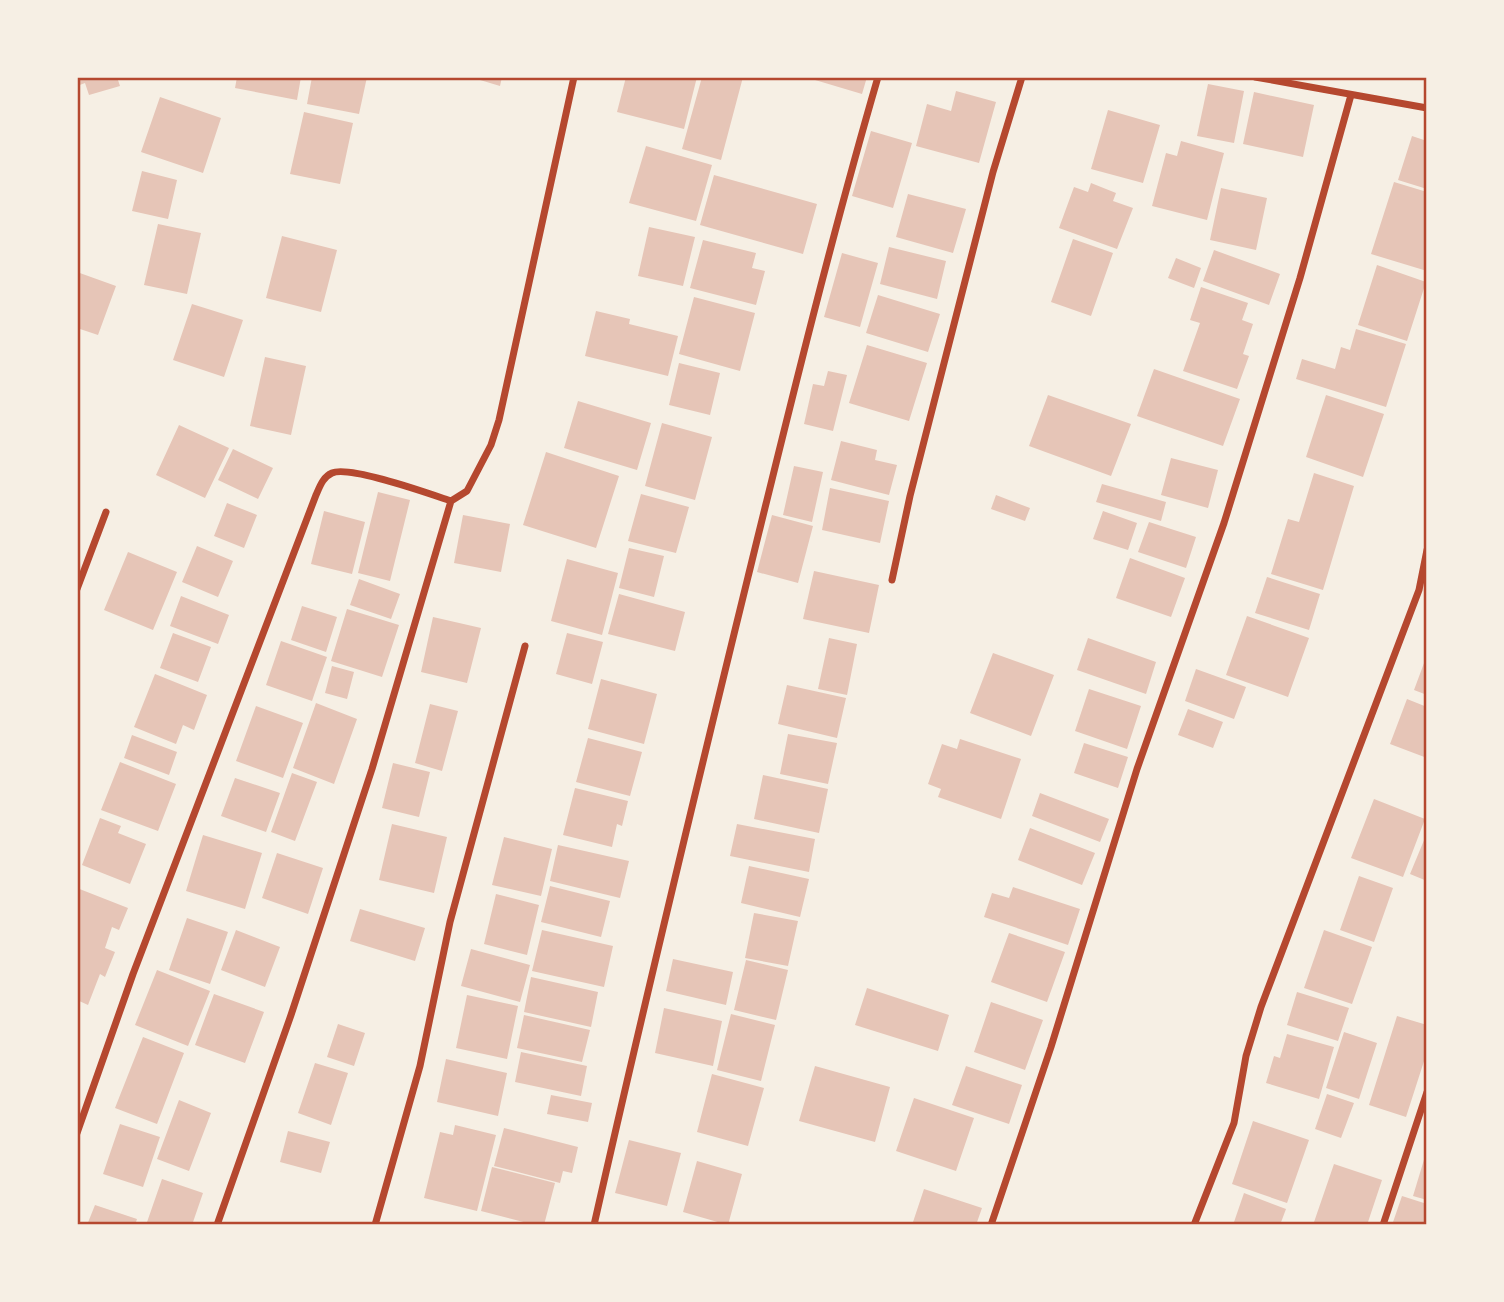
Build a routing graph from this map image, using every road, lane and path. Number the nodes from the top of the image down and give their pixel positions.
1 (574, 77) edge
2 (878, 77) edge
3 (1022, 77) edge
4 (1255, 77) edge
5 (1351, 95) junction
6 (1427, 108) edge
7 (451, 501) junction
8 (106, 512) dead end
9 (1427, 550) edge
10 (892, 580) dead end
11 (77, 589) edge
12 (525, 646) dead end
13 (1427, 1092) edge
14 (77, 1133) edge
15 (216, 1225) edge
16 (375, 1225) edge
17 (594, 1225) edge
18 (991, 1225) edge
19 (1194, 1225) edge
20 (1383, 1225) edge

1 - 7 street
2 - 17 street
3 - 10 street
4 - 5 street
5 - 6 street
5 - 18 street
7 - 14 street
7 - 15 street
8 - 11 street
9 - 19 street
12 - 16 street
13 - 20 street

